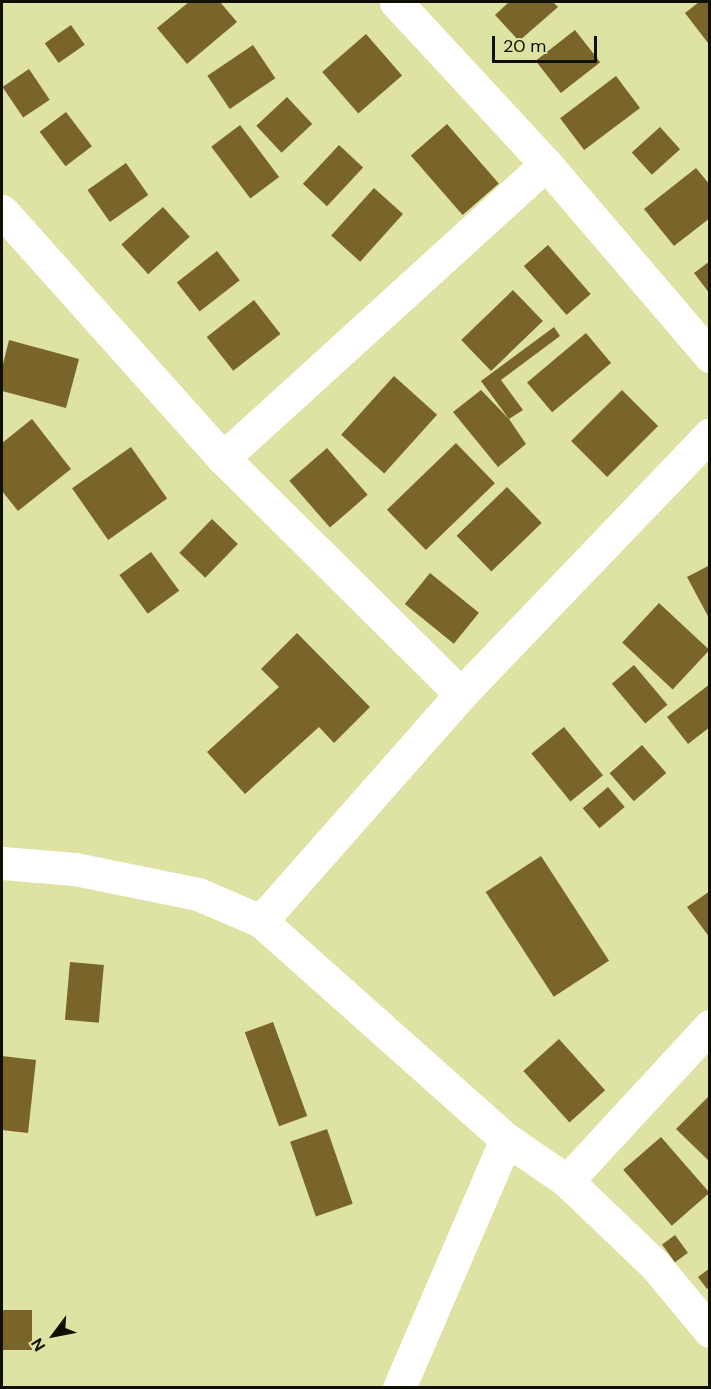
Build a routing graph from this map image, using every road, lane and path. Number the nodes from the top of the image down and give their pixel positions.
1 (396, 2) edge
2 (546, 164) junction
3 (2, 212) edge
4 (710, 356) edge
5 (710, 434) edge
6 (224, 458) junction
7 (461, 694) junction
8 (2, 863) edge
9 (261, 921) junction
10 (710, 1026) edge
11 (506, 1139) junction
12 (567, 1181) junction
13 (710, 1331) edge
14 (399, 1388) edge

1 - 2 street
2 - 4 street
2 - 6 street
3 - 6 street
5 - 7 street
6 - 7 street
7 - 9 street
8 - 9 street
9 - 11 street
10 - 12 street
11 - 12 street
11 - 14 street
12 - 13 street

